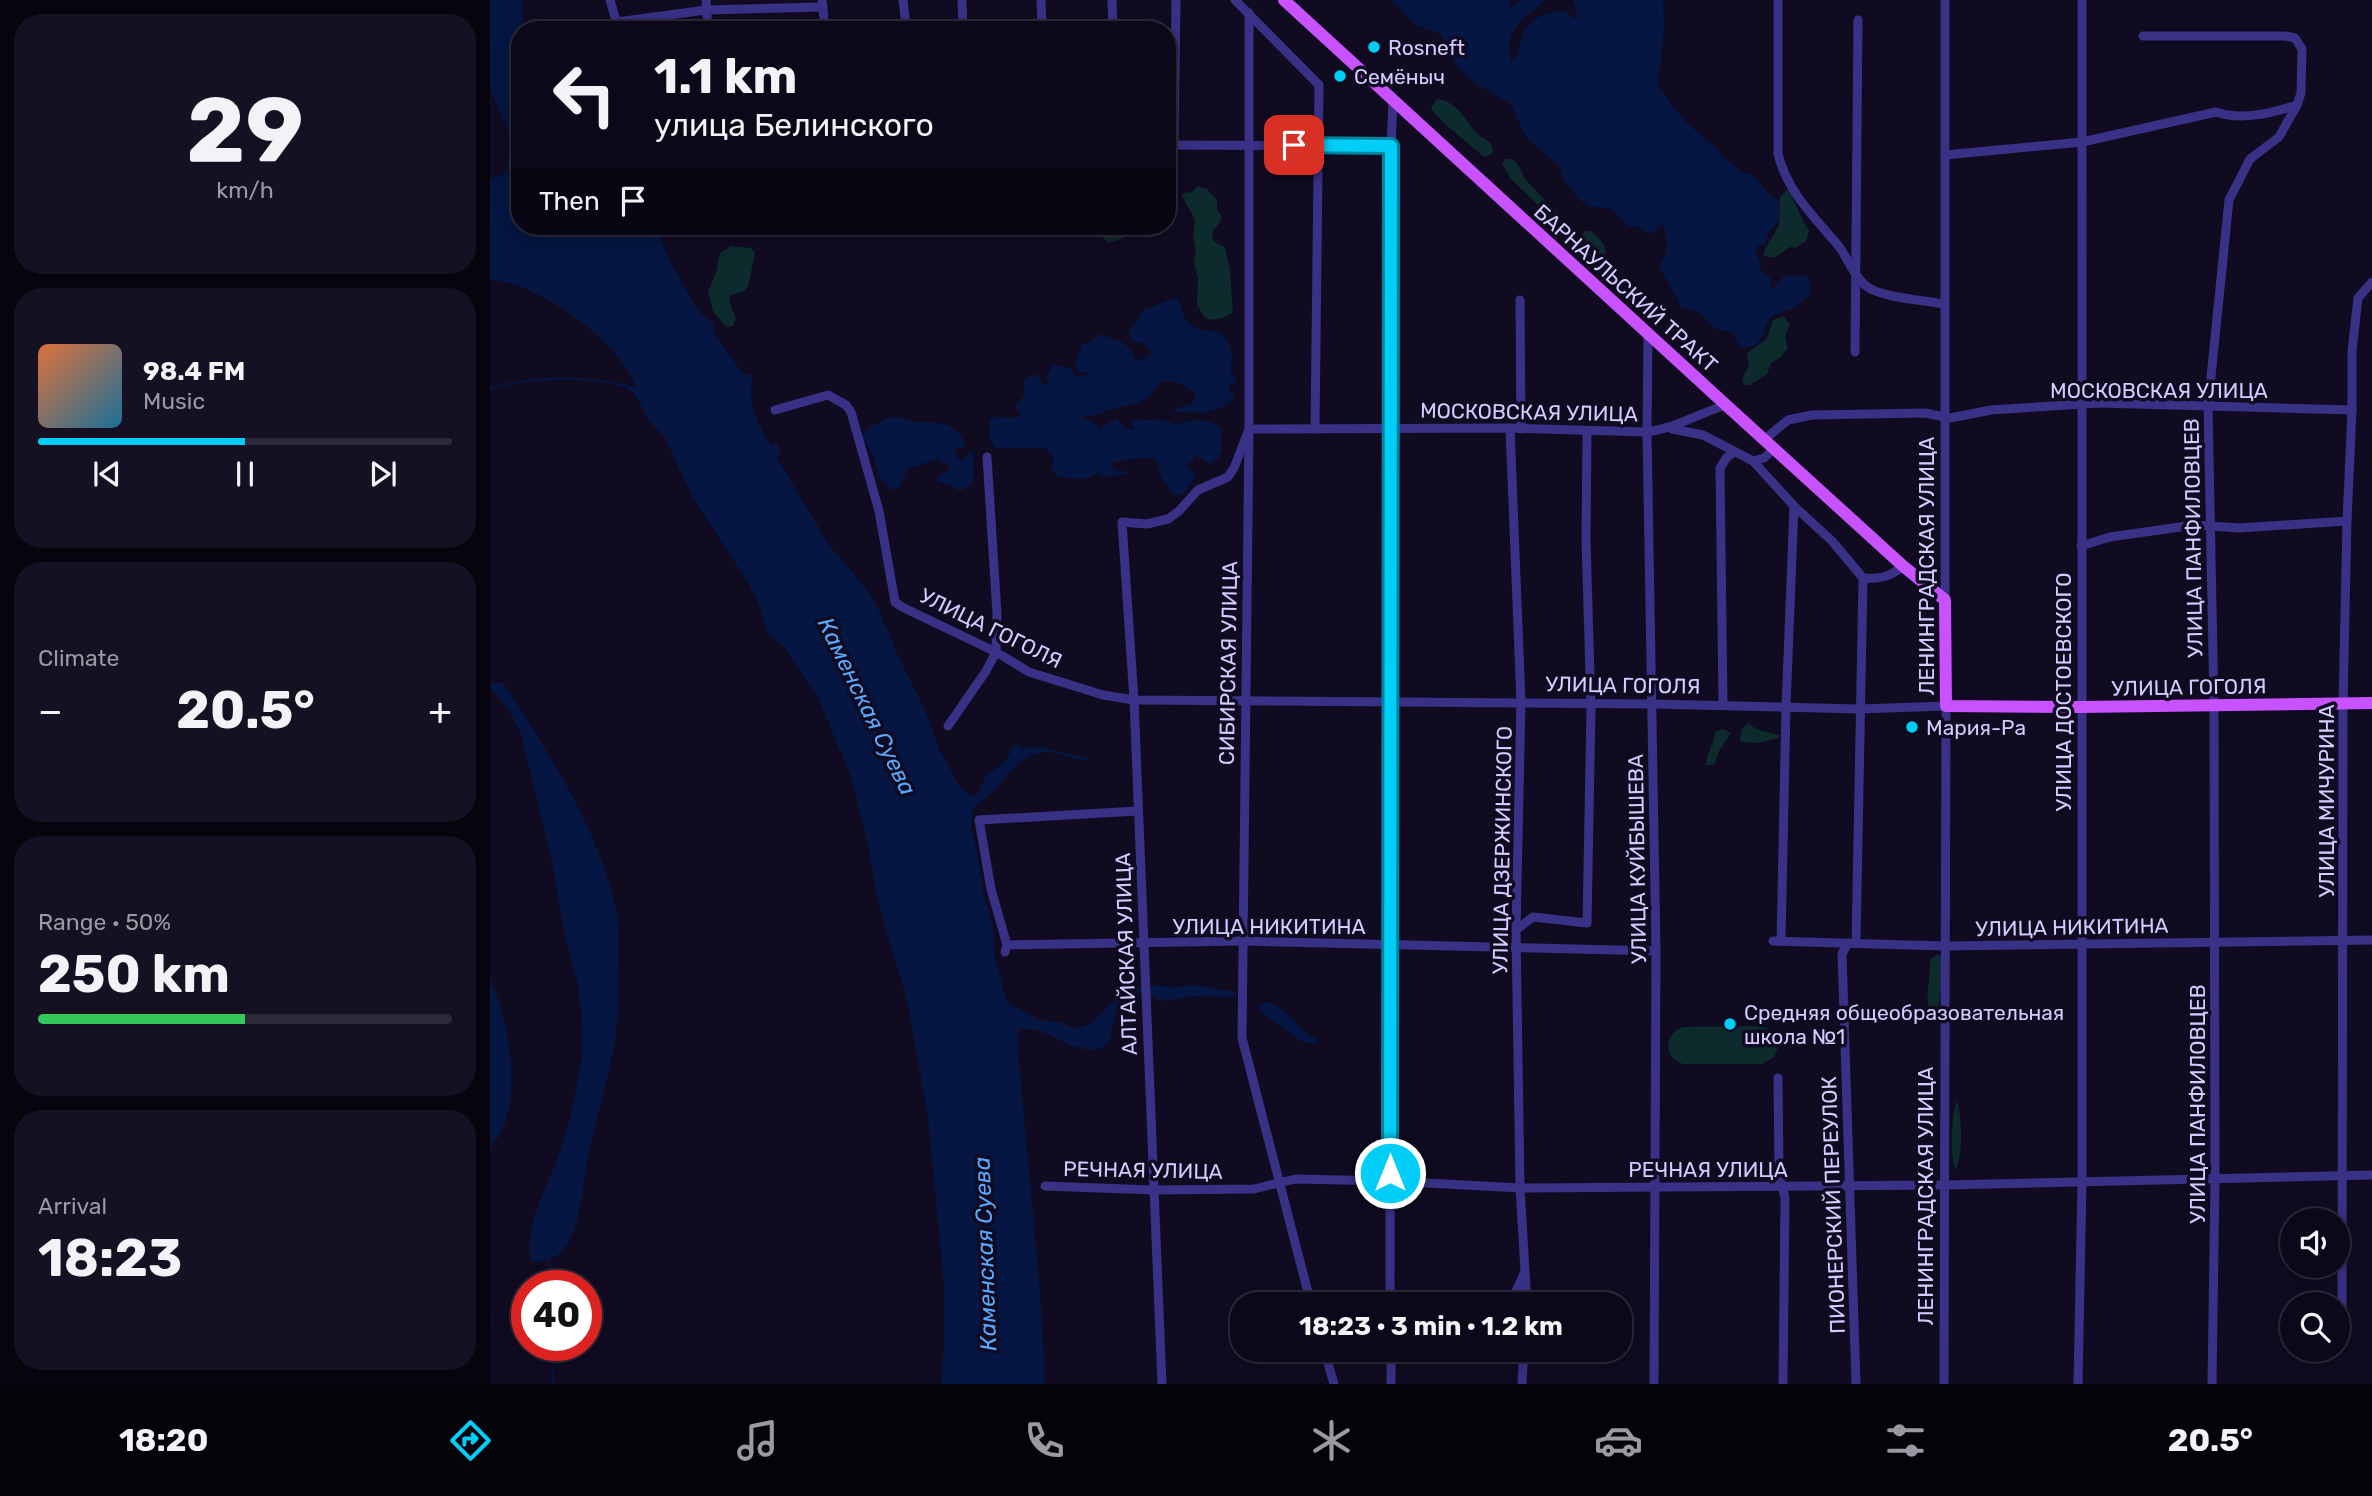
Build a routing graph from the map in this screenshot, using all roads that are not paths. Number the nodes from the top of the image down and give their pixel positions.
1 (610, 0) edge
2 (903, 0) edge
3 (962, 0) edge
4 (1041, 0) edge
5 (1112, 0) edge
6 (1176, 0) edge
7 (1235, 0) edge
8 (1284, 0) edge
9 (1778, 0) edge
10 (1945, 0) edge
11 (2082, 0) edge
12 (822, 3) edge
13 (706, 5) edge
14 (1249, 13) junction
15 (905, 16) dead end
16 (1858, 20) dead end
17 (616, 21) edge
18 (639, 21) edge
19 (824, 21) edge
20 (963, 21) edge
21 (1042, 21) edge
22 (1113, 21) edge
23 (1175, 21) edge
24 (2143, 36) dead end
25 (1393, 102) junction
26 (2297, 105) junction
27 (2082, 142) junction
28 (1176, 145) edge
29 (1247, 145) junction
30 (1317, 145) junction
31 (1391, 146) junction
32 (1945, 155) junction
33 (1856, 272) junction
34 (2372, 282) edge
35 (1520, 300) dead end
36 (1944, 304) junction
37 (1648, 333) junction
38 (1855, 352) dead end
39 (2081, 404) junction
40 (1726, 405) junction
41 (2208, 406) junction
42 (775, 410) dead end
43 (2352, 410) junction
44 (1944, 417) junction
45 (1390, 427) junction
46 (1510, 428) junction
47 (1249, 429) junction
48 (1315, 429) junction
49 (1521, 429) junction
50 (1670, 429) junction
51 (1587, 430) junction
52 (1647, 432) junction
53 (1770, 444) junction
54 (1735, 452) junction
55 (987, 457) dead end
56 (1753, 461) junction
57 (1794, 506) junction
58 (2347, 521) junction
59 (2210, 526) junction
60 (2081, 546) junction
61 (1903, 566) junction
62 (1863, 578) junction
63 (1945, 600) junction
64 (996, 652) junction
65 (1134, 700) junction
66 (1245, 700) junction
67 (1390, 701) junction
68 (1521, 702) junction
69 (1591, 703) junction
70 (2372, 703) edge
71 (1653, 704) junction
72 (2343, 704) junction
73 (1723, 705) junction
74 (1946, 706) junction
75 (2214, 706) junction
76 (1786, 707) junction
77 (2081, 707) junction
78 (1859, 709) junction
79 (948, 726) dead end
80 (1137, 811) junction
81 (1516, 930) junction
82 (1243, 940) junction
83 (2344, 940) junction
84 (2372, 940) edge
85 (2215, 942) junction
86 (1143, 943) junction
87 (1852, 943) junction
88 (1390, 944) junction
89 (2081, 944) junction
90 (1945, 946) junction
91 (1517, 947) junction
92 (1656, 951) junction
93 (1778, 1078) dead end
94 (2343, 1175) junction
95 (2372, 1175) edge
96 (2215, 1179) junction
97 (1390, 1181) junction
98 (2082, 1182) junction
99 (1281, 1184) junction
100 (1945, 1185) junction
101 (1045, 1186) dead end
102 (1781, 1186) junction
103 (1851, 1186) junction
104 (1656, 1187) junction
105 (1520, 1188) junction
106 (1153, 1190) junction
107 (1525, 1272) junction
108 (1308, 1292) edge
109 (1391, 1292) edge
110 (1515, 1292) edge
111 (1526, 1292) edge
112 (2342, 1292) edge
113 (1328, 1362) edge
114 (1391, 1362) edge
115 (1522, 1364) dead end
116 (1162, 1384) edge
117 (1335, 1384) edge
118 (1391, 1384) edge
119 (1522, 1384) edge
120 (1654, 1384) edge
121 (1783, 1384) edge
122 (1856, 1384) edge
123 (1944, 1384) edge
124 (2078, 1384) edge
125 (2212, 1384) edge

1 - 17 street
2 - 15 street
3 - 20 street
4 - 21 street
5 - 22 street
6 - 23 street
7 - 14 street
8 - 25 main road, БАРНАУЛЬСКИЙ ТРАКТ
9 - 33 street
10 - 32 street, ЛЕНИНГРАДСКАЯ УЛИЦА
11 - 27 street, УЛИЦА ДОСТОЕВСКОГО
12 - 13 street
12 - 19 street
13 - 18 street
14 - 29 street, СИБИРСКАЯ УЛИЦА
14 - 30 street
16 - 33 street
24 - 26 street, УЛИЦА ПАНФИЛОВЦЕВ
25 - 31 street
25 - 37 main road, БАРНАУЛЬСКИЙ ТРАКТ
26 - 27 street
26 - 41 street, УЛИЦА ПАНФИЛОВЦЕВ
27 - 32 street
27 - 39 street, УЛИЦА ДОСТОЕВСКОГО
28 - 29 street
29 - 30 street
29 - 47 street, СИБИРСКАЯ УЛИЦА
30 - 31 street
30 - 48 street
31 - 45 street
32 - 36 street, ЛЕНИНГРАДСКАЯ УЛИЦА
33 - 36 street
33 - 38 street
34 - 43 street, УЛИЦА МИЧУРИНА
35 - 49 street
36 - 44 street, ЛЕНИНГРАДСКАЯ УЛИЦА
37 - 40 main road, БАРНАУЛЬСКИЙ ТРАКТ
37 - 52 street, УЛИЦА КУЙБЫШЕВА
39 - 41 street, МОСКОВСКАЯ УЛИЦА
39 - 44 street, МОСКОВСКАЯ УЛИЦА
39 - 60 street, УЛИЦА ДОСТОЕВСКОГО
40 - 50 street, МОСКОВСКАЯ УЛИЦА
40 - 53 main road, БАРНАУЛЬСКИЙ ТРАКТ
41 - 43 street, МОСКОВСКАЯ УЛИЦА
41 - 59 street, УЛИЦА ПАНФИЛОВЦЕВ
42 - 64 street, УЛИЦА ГОГОЛЯ
43 - 58 street, УЛИЦА МИЧУРИНА
44 - 53 street, МОСКОВСКАЯ УЛИЦА
44 - 63 street, ЛЕНИНГРАДСКАЯ УЛИЦА
45 - 46 street, МОСКОВСКАЯ УЛИЦА
45 - 48 street, МОСКОВСКАЯ УЛИЦА
45 - 67 street
46 - 49 street, МОСКОВСКАЯ УЛИЦА
46 - 68 street, УЛИЦА ДЗЕРЖИНСКОГО
47 - 48 street, МОСКОВСКАЯ УЛИЦА
47 - 65 street, АЛТАЙСКАЯ УЛИЦА
47 - 66 street, СИБИРСКАЯ УЛИЦА
49 - 51 street, МОСКОВСКАЯ УЛИЦА
50 - 52 street, МОСКОВСКАЯ УЛИЦА
50 - 54 street
51 - 52 street, МОСКОВСКАЯ УЛИЦА
51 - 69 street
52 - 71 street, УЛИЦА КУЙБЫШЕВА
53 - 56 street, МОСКОВСКАЯ УЛИЦА
53 - 61 main road, БАРНАУЛЬСКИЙ ТРАКТ
54 - 56 street
54 - 73 street
55 - 64 street
56 - 57 street
57 - 62 street
57 - 76 street
58 - 59 street
58 - 72 street, УЛИЦА МИЧУРИНА
59 - 60 street
59 - 75 street, УЛИЦА ПАНФИЛОВЦЕВ
60 - 77 street, УЛИЦА ДОСТОЕВСКОГО
61 - 62 street
61 - 63 main road, БАРНАУЛЬСКИЙ ТРАКТ
62 - 78 street, ПИОНЕРСКИЙ ПЕРЕУЛОК
63 - 74 main road, ЛЕНИНГРАДСКАЯ УЛИЦА
64 - 65 street, УЛИЦА ГОГОЛЯ
64 - 79 street
65 - 66 street, УЛИЦА ГОГОЛЯ
65 - 80 street, АЛТАЙСКАЯ УЛИЦА
66 - 67 street, УЛИЦА ГОГОЛЯ
66 - 82 street, СИБИРСКАЯ УЛИЦА
67 - 68 street, УЛИЦА ГОГОЛЯ
67 - 88 street
68 - 69 street, УЛИЦА ГОГОЛЯ
68 - 81 street, УЛИЦА ДЗЕРЖИНСКОГО
69 - 71 street, УЛИЦА ГОГОЛЯ
69 - 81 street
70 - 72 main road, УЛИЦА ГОГОЛЯ
71 - 73 street, УЛИЦА ГОГОЛЯ
71 - 92 street, УЛИЦА КУЙБЫШЕВА
72 - 75 main road, УЛИЦА ГОГОЛЯ
72 - 83 street, УЛИЦА МИЧУРИНА
73 - 76 street, УЛИЦА ГОГОЛЯ
74 - 77 main road, УЛИЦА ГОГОЛЯ
74 - 78 street, УЛИЦА ГОГОЛЯ
74 - 90 street, ЛЕНИНГРАДСКАЯ УЛИЦА
75 - 77 main road, УЛИЦА ГОГОЛЯ
75 - 85 street, УЛИЦА ПАНФИЛОВЦЕВ
76 - 78 street, УЛИЦА ГОГОЛЯ
76 - 87 street, УЛИЦА НИКИТИНА
77 - 89 street, УЛИЦА ДОСТОЕВСКОГО
78 - 87 street, ПИОНЕРСКИЙ ПЕРЕУЛОК
80 - 86 street, АЛТАЙСКАЯ УЛИЦА
80 - 86 street, УЛИЦА НИКИТИНА
81 - 91 street, УЛИЦА ДЗЕРЖИНСКОГО
82 - 86 street, УЛИЦА НИКИТИНА
82 - 88 street, УЛИЦА НИКИТИНА
82 - 99 street, СИБИРСКАЯ УЛИЦА
83 - 84 street, УЛИЦА НИКИТИНА
83 - 85 street, УЛИЦА НИКИТИНА
83 - 94 street, УЛИЦА МИЧУРИНА
85 - 89 street, УЛИЦА НИКИТИНА
85 - 96 street, УЛИЦА ПАНФИЛОВЦЕВ
86 - 106 street, АЛТАЙСКАЯ УЛИЦА
87 - 90 street, УЛИЦА НИКИТИНА
87 - 103 street, ПИОНЕРСКИЙ ПЕРЕУЛОК
88 - 91 street, УЛИЦА НИКИТИНА
88 - 97 street
89 - 90 street, УЛИЦА НИКИТИНА
89 - 98 street, УЛИЦА ДОСТОЕВСКОГО
90 - 100 street, ЛЕНИНГРАДСКАЯ УЛИЦА
91 - 92 street, УЛИЦА НИКИТИНА
91 - 105 street, УЛИЦА ДЗЕРЖИНСКОГО
92 - 104 street, УЛИЦА КУЙБЫШЕВА
93 - 102 street
94 - 95 street, РЕЧНАЯ УЛИЦА
94 - 96 street, РЕЧНАЯ УЛИЦА
94 - 112 street, УЛИЦА МИЧУРИНА
96 - 98 street, РЕЧНАЯ УЛИЦА
96 - 125 street, УЛИЦА ПАНФИЛОВЦЕВ
97 - 99 street, РЕЧНАЯ УЛИЦА
97 - 105 street, РЕЧНАЯ УЛИЦА
97 - 109 street
98 - 100 street, РЕЧНАЯ УЛИЦА
98 - 124 street, УЛИЦА ДОСТОЕВСКОГО
99 - 106 street, РЕЧНАЯ УЛИЦА
99 - 108 street, СИБИРСКАЯ УЛИЦА
100 - 103 street, РЕЧНАЯ УЛИЦА
100 - 123 street, ЛЕНИНГРАДСКАЯ УЛИЦА
101 - 106 street, РЕЧНАЯ УЛИЦА
102 - 103 street, РЕЧНАЯ УЛИЦА
102 - 104 street, РЕЧНАЯ УЛИЦА
102 - 121 street
103 - 122 street, ПИОНЕРСКИЙ ПЕРЕУЛОК
104 - 105 street, РЕЧНАЯ УЛИЦА
104 - 120 street, УЛИЦА КУЙБЫШЕВА
105 - 107 street, УЛИЦА ДЗЕРЖИНСКОГО
106 - 116 street, АЛТАЙСКАЯ УЛИЦА
107 - 110 street, УЛИЦА ДЗЕРЖИНСКОГО
107 - 111 street, УЛИЦА ДЗЕРЖИНСКОГО
113 - 117 street
114 - 118 street
115 - 119 street

